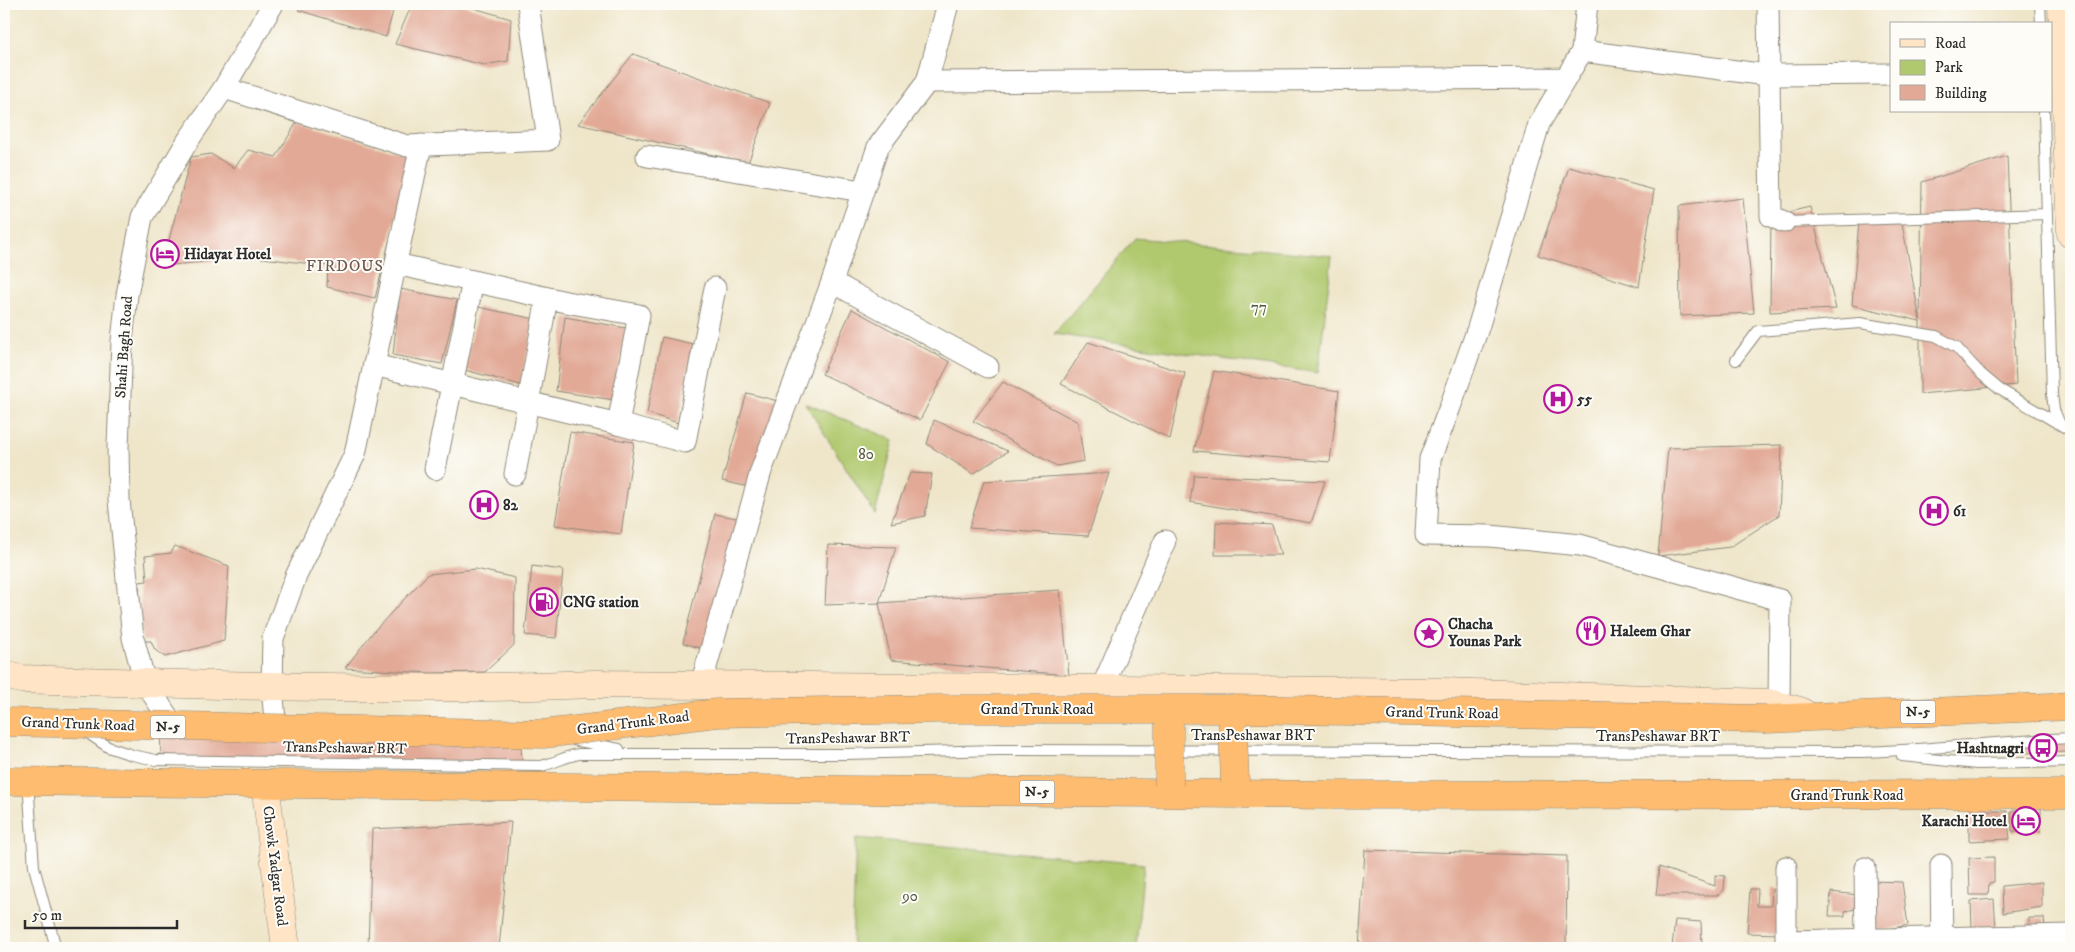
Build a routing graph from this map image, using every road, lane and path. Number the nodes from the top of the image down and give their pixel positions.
1 (273, 4) edge
2 (528, 4) edge
3 (948, 4) edge
4 (1587, 4) edge
5 (1768, 4) edge
6 (2040, 4) edge
7 (2062, 4) edge
8 (2041, 22) edge
9 (1582, 51) junction
10 (1890, 74) edge
11 (1768, 75) junction
12 (1566, 78) junction
13 (928, 82) junction
14 (224, 88) junction
15 (2044, 112) edge
16 (421, 145) junction
17 (647, 156) dead end
18 (862, 192) junction
19 (2047, 214) junction
20 (1784, 222) joint
21 (2071, 234) edge
22 (396, 264) junction
23 (473, 281) junction
24 (832, 282) junction
25 (716, 288) dead end
26 (547, 298) junction
27 (1736, 360) dead end
28 (374, 365) junction
29 (988, 368) dead end
30 (452, 384) junction
31 (528, 402) junction
32 (618, 424) junction
33 (2060, 424) junction
34 (2071, 431) edge
35 (434, 468) dead end
36 (515, 474) dead end
37 (1164, 540) dead end
38 (4, 675) edge
39 (145, 682) junction
40 (272, 686) junction
41 (701, 686) junction
42 (1100, 690) junction
43 (2071, 706) edge
44 (1169, 709) junction
45 (1232, 710) junction
46 (1772, 713) junction
47 (50, 717) junction
48 (13, 718) edge
49 (169, 719) junction
50 (275, 721) junction
51 (2071, 738) edge
52 (1859, 752) junction
53 (647, 754) junction
54 (2071, 762) edge
55 (16, 781) edge
56 (265, 784) junction
57 (1235, 788) junction
58 (1169, 789) junction
59 (2071, 794) edge
60 (1941, 865) dead end
61 (1786, 867) dead end
62 (1865, 868) dead end
63 (2071, 935) edge
64 (1942, 943) edge
65 (1866, 944) edge
66 (1786, 945) edge
67 (56, 948) edge
68 (286, 948) edge

1 - 14 street, Shahi Bagh Road
2 - 16 street
3 - 13 street
4 - 9 street
5 - 11 street
6 - 8 lane
7 - 21 street
9 - 11 street
9 - 12 street
10 - 11 street
11 - 20 street
12 - 13 street
12 - 46 street
13 - 18 street
14 - 16 street
14 - 39 street, Shahi Bagh Road
15 - 19 lane
16 - 22 street
17 - 18 street
18 - 24 street
19 - 20 lane
19 - 33 lane
22 - 23 street
22 - 28 street
23 - 26 street
23 - 30 street
24 - 29 street
24 - 41 street
25 - 32 street
26 - 31 street
26 - 32 street
27 - 33 lane
28 - 30 street
28 - 40 street
30 - 31 street
30 - 35 street
31 - 32 street
31 - 36 street
33 - 34 lane
37 - 42 street
38 - 39 street
39 - 40 street
39 - 49 street, Shahi Bagh Road
40 - 41 street
40 - 50 street
41 - 42 street
42 - 46 street
43 - 46 highway, Grand Trunk Road / N-5
44 - 45 highway, Grand Trunk Road / N-5, bridge
44 - 48 highway, Grand Trunk Road / N-5, bridge
44 - 58 highway, bridge
45 - 46 highway, Grand Trunk Road / N-5, bridge
45 - 57 highway, bridge
47 - 48 lane, TransPeshawar BRT
47 - 49 lane, TransPeshawar BRT
47 - 53 lane, TransPeshawar BRT
49 - 50 lane, TransPeshawar BRT
50 - 53 lane, TransPeshawar BRT
51 - 52 lane, TransPeshawar BRT
52 - 53 lane, TransPeshawar BRT
52 - 54 lane, TransPeshawar BRT
55 - 56 highway, Grand Trunk Road / N-5
55 - 67 lane
56 - 58 highway, Grand Trunk Road / N-5
56 - 68 street, Chowk Yadgar Road
57 - 58 highway, Grand Trunk Road / N-5
57 - 59 highway, Grand Trunk Road / N-5
60 - 64 street
61 - 66 street
62 - 65 street
63 - 64 street
64 - 65 street
65 - 66 street

